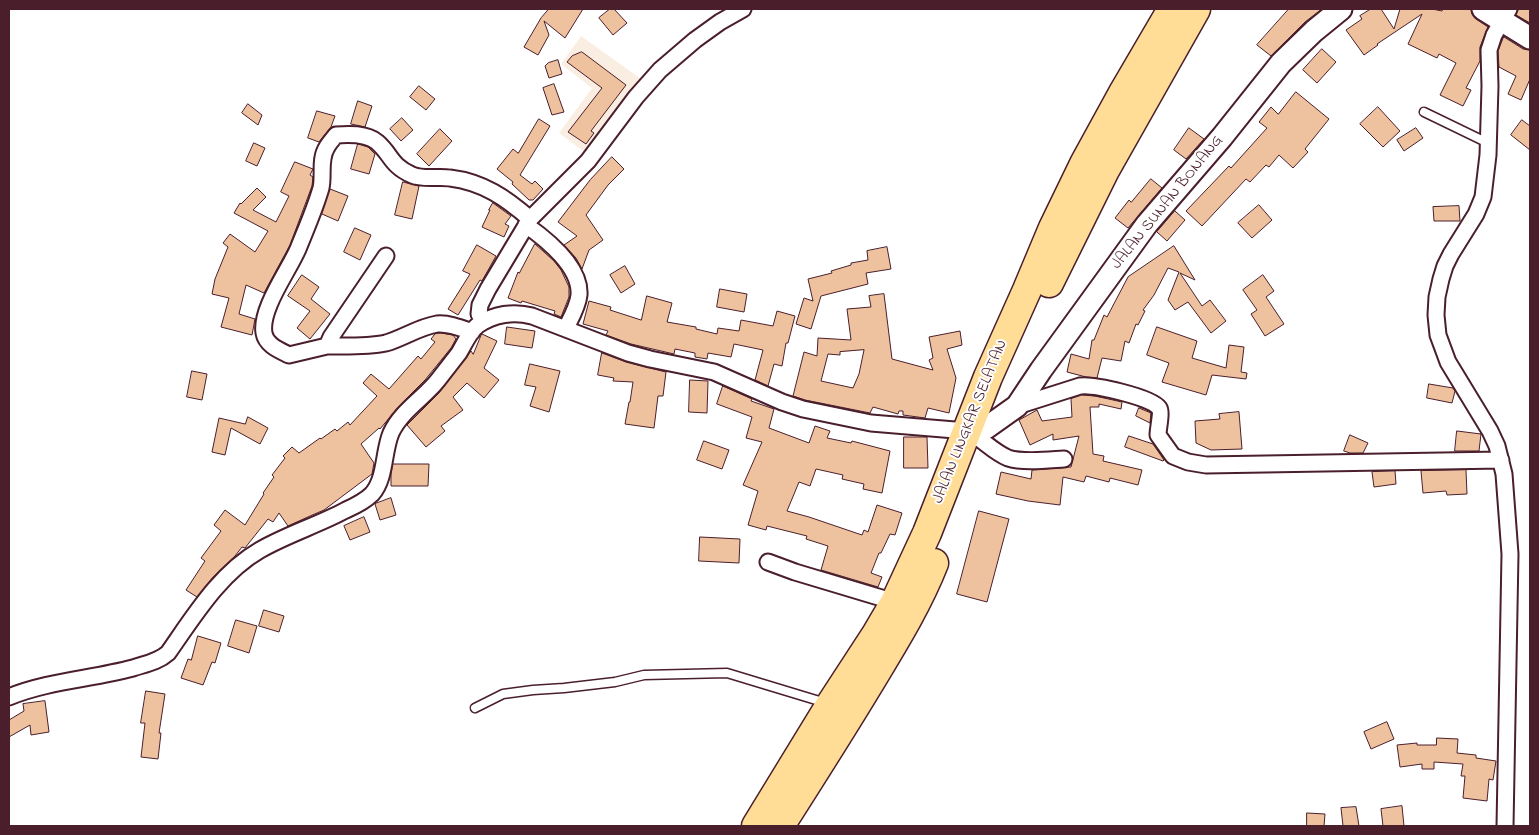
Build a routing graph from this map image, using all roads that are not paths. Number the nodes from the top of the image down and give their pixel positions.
1 (743, 9) edge
2 (1172, 9) edge
3 (1196, 9) edge
4 (1341, 9) edge
5 (1483, 9) edge
6 (1505, 15) edge
7 (1530, 38) edge
8 (1424, 112) dead end
9 (1488, 143) junction
10 (528, 222) junction
11 (386, 256) dead end
12 (485, 321) junction
13 (566, 328) junction
14 (472, 332) junction
15 (327, 346) junction
16 (1017, 406) junction
17 (978, 433) junction
18 (1064, 459) dead end
19 (1501, 460) junction
20 (768, 562) dead end
21 (895, 602) junction
22 (9, 697) edge
23 (830, 705) junction
24 (475, 708) dead end
25 (805, 767) junction
26 (756, 826) edge
27 (780, 826) edge
28 (1505, 826) edge

1 - 10 street
2 - 17 highway, JALAN LINGKAR SELATAN
3 - 17 highway, JALAN LINGKAR SELATAN
4 - 16 street, JALAN SUNAN BONANG
5 - 6 street
6 - 7 street
6 - 9 street
8 - 9 lane
9 - 19 street
10 - 12 street
10 - 13 street
10 - 15 street
11 - 15 street
12 - 13 street
12 - 14 street
13 - 17 street
14 - 15 street
14 - 22 street
16 - 17 street, JALAN SUNAN BONANG
16 - 19 street
17 - 18 street
17 - 21 highway, JALAN LINGKAR SELATAN
17 - 25 highway, JALAN LINGKAR SELATAN
19 - 28 street
20 - 21 street
21 - 23 highway, JALAN LINGKAR SELATAN
23 - 24 lane
23 - 25 highway, JALAN LINGKAR SELATAN
25 - 26 highway, JALAN LINGKAR SELATAN
25 - 27 highway, JALAN LINGKAR SELATAN

